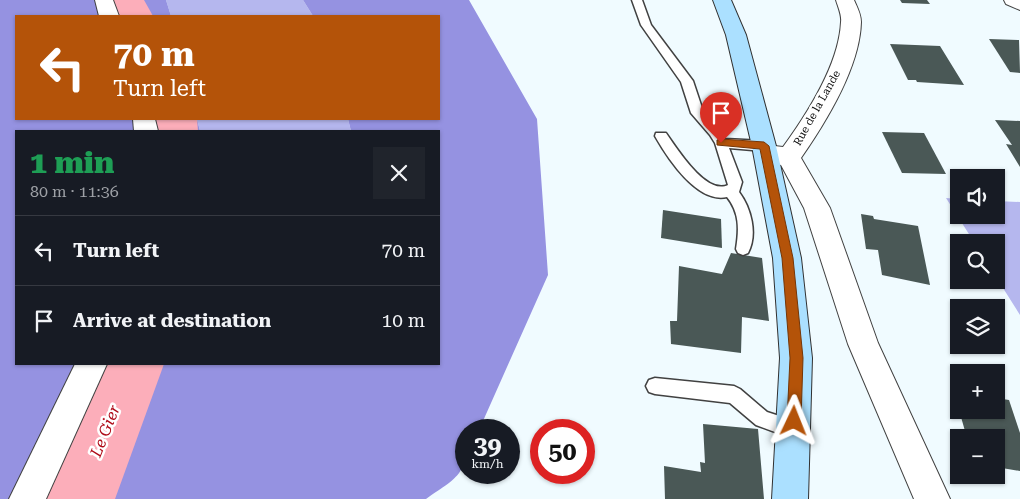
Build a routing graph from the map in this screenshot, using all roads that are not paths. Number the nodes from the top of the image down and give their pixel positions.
1 (104, 0) edge
2 (637, 0) edge
3 (722, 0) edge
4 (845, 0) edge
5 (1014, 0) edge
6 (1020, 4) edge
7 (109, 15) edge
8 (661, 136) dead end
9 (721, 143) junction
10 (773, 152) junction
11 (730, 191) junction
12 (743, 249) dead end
13 (91, 365) edge
14 (655, 386) dead end
15 (794, 430) junction
16 (27, 499) edge
17 (790, 499) edge
18 (932, 499) edge

1 - 7 street
2 - 9 lane
3 - 10 main road
4 - 10 street, Rue de la Lande
5 - 6 street
8 - 11 lane
9 - 10 lane
9 - 11 lane
10 - 15 main road
10 - 18 street
11 - 12 lane
13 - 16 street
14 - 15 lane
15 - 17 main road

